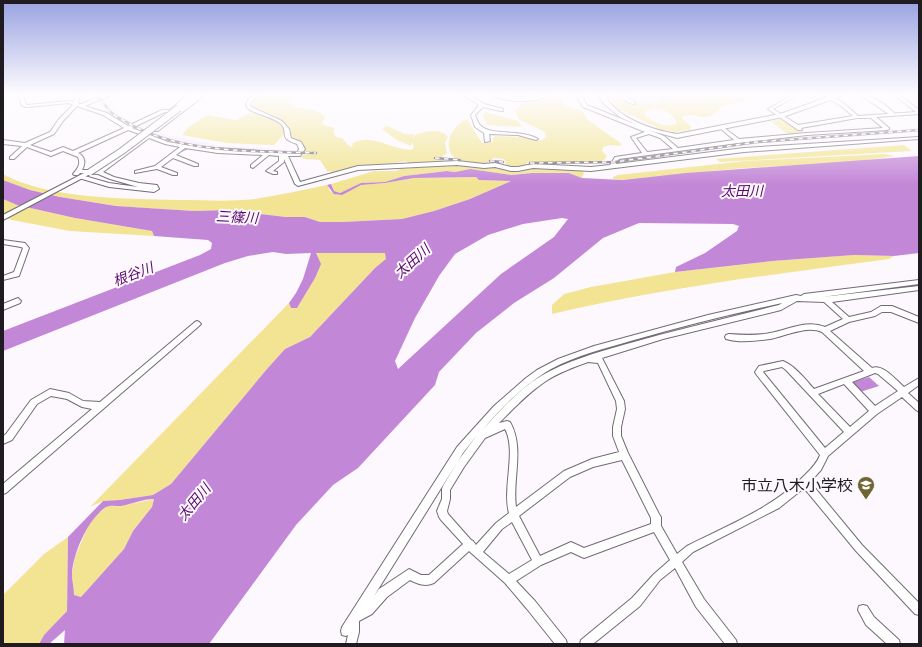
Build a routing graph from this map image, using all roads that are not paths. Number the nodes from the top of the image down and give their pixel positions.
1 (58, 124) edge
2 (122, 124) edge
3 (136, 124) edge
4 (158, 124) edge
5 (164, 124) edge
6 (282, 124) edge
7 (476, 124) edge
8 (630, 124) edge
9 (643, 124) edge
10 (742, 124) edge
11 (794, 124) edge
12 (809, 124) edge
13 (881, 124) edge
14 (797, 126) junction
15 (128, 128) junction
16 (723, 128) junction
17 (156, 130) dead end
18 (486, 132) junction
19 (650, 132) junction
20 (140, 134) junction
21 (807, 134) junction
22 (148, 136) junction
23 (919, 138) edge
24 (536, 139) dead end
25 (738, 140) junction
26 (487, 141) dead end
27 (3, 142) edge
28 (26, 145) junction
29 (185, 146) junction
30 (676, 149) junction
31 (74, 153) junction
32 (645, 153) junction
33 (267, 154) junction
34 (283, 155) junction
35 (173, 156) junction
36 (12, 158) dead end
37 (196, 165) dead end
38 (253, 166) dead end
39 (612, 166) junction
40 (157, 167) junction
41 (89, 172) junction
42 (99, 172) junction
43 (137, 172) dead end
44 (275, 173) dead end
45 (79, 174) junction
46 (175, 174) dead end
47 (3, 218) edge
48 (3, 242) edge
49 (3, 278) edge
50 (919, 282) edge
51 (919, 288) edge
52 (796, 298) junction
53 (826, 300) junction
54 (18, 302) dead end
55 (3, 307) edge
56 (848, 320) junction
57 (919, 320) edge
58 (197, 324) dead end
59 (825, 330) junction
60 (729, 337) dead end
61 (585, 360) junction
62 (557, 362) junction
63 (870, 372) junction
64 (846, 381) junction
65 (919, 381) edge
66 (903, 391) junction
67 (812, 393) junction
68 (101, 406) junction
69 (919, 408) edge
70 (874, 411) junction
71 (850, 432) junction
72 (483, 434) junction
73 (3, 440) edge
74 (824, 454) junction
75 (624, 455) junction
76 (805, 482) junction
77 (3, 490) edge
78 (513, 515) junction
79 (656, 527) junction
80 (473, 548) junction
81 (675, 560) junction
82 (538, 562) junction
83 (508, 580) junction
84 (863, 610) dead end
85 (919, 610) edge
86 (354, 618) junction
87 (346, 631) dead end
88 (351, 644) edge
89 (562, 644) edge
90 (585, 644) edge
91 (732, 644) edge
92 (895, 644) edge

1 - 28 street
2 - 15 street
3 - 15 street
4 - 41 street, bridge
5 - 17 street
6 - 34 street
7 - 18 street
8 - 19 street
9 - 16 street
10 - 16 street
11 - 14 street
12 - 14 street
13 - 21 street
14 - 21 street
15 - 20 street
15 - 31 street
16 - 25 street
18 - 24 street
18 - 26 street
19 - 30 street
19 - 32 street
20 - 22 street
20 - 41 street
21 - 25 street
22 - 29 street
22 - 42 street
23 - 39 street
25 - 30 street
27 - 28 street
28 - 31 street
28 - 36 street
29 - 33 street
29 - 35 street
30 - 32 street
31 - 45 street
32 - 39 street
33 - 34 street
33 - 38 street
34 - 39 street
34 - 44 street
35 - 37 street
35 - 40 street
40 - 43 street
40 - 46 street
41 - 42 street
41 - 45 street
42 - 45 street
45 - 47 street
48 - 49 street
50 - 52 street
51 - 53 street
52 - 53 street
52 - 61 street
52 - 62 street
53 - 56 street
54 - 55 street
56 - 57 street
56 - 59 street
58 - 68 street
59 - 60 street
59 - 63 street
61 - 62 street
61 - 72 street
61 - 75 street
62 - 86 street
63 - 64 street
63 - 66 street
64 - 67 street
64 - 70 street
65 - 66 street
66 - 69 street
66 - 70 street
67 - 71 street
67 - 74 street
68 - 73 street
68 - 77 street
70 - 71 street
71 - 74 street
72 - 78 street
72 - 80 street
74 - 76 street
75 - 78 street
75 - 79 street
76 - 81 street
76 - 85 street
78 - 80 street
78 - 82 street
79 - 81 street
79 - 82 street
80 - 83 street
80 - 86 street
81 - 90 street
81 - 91 street
82 - 83 street
83 - 89 street
84 - 92 street
86 - 87 street
86 - 88 street

